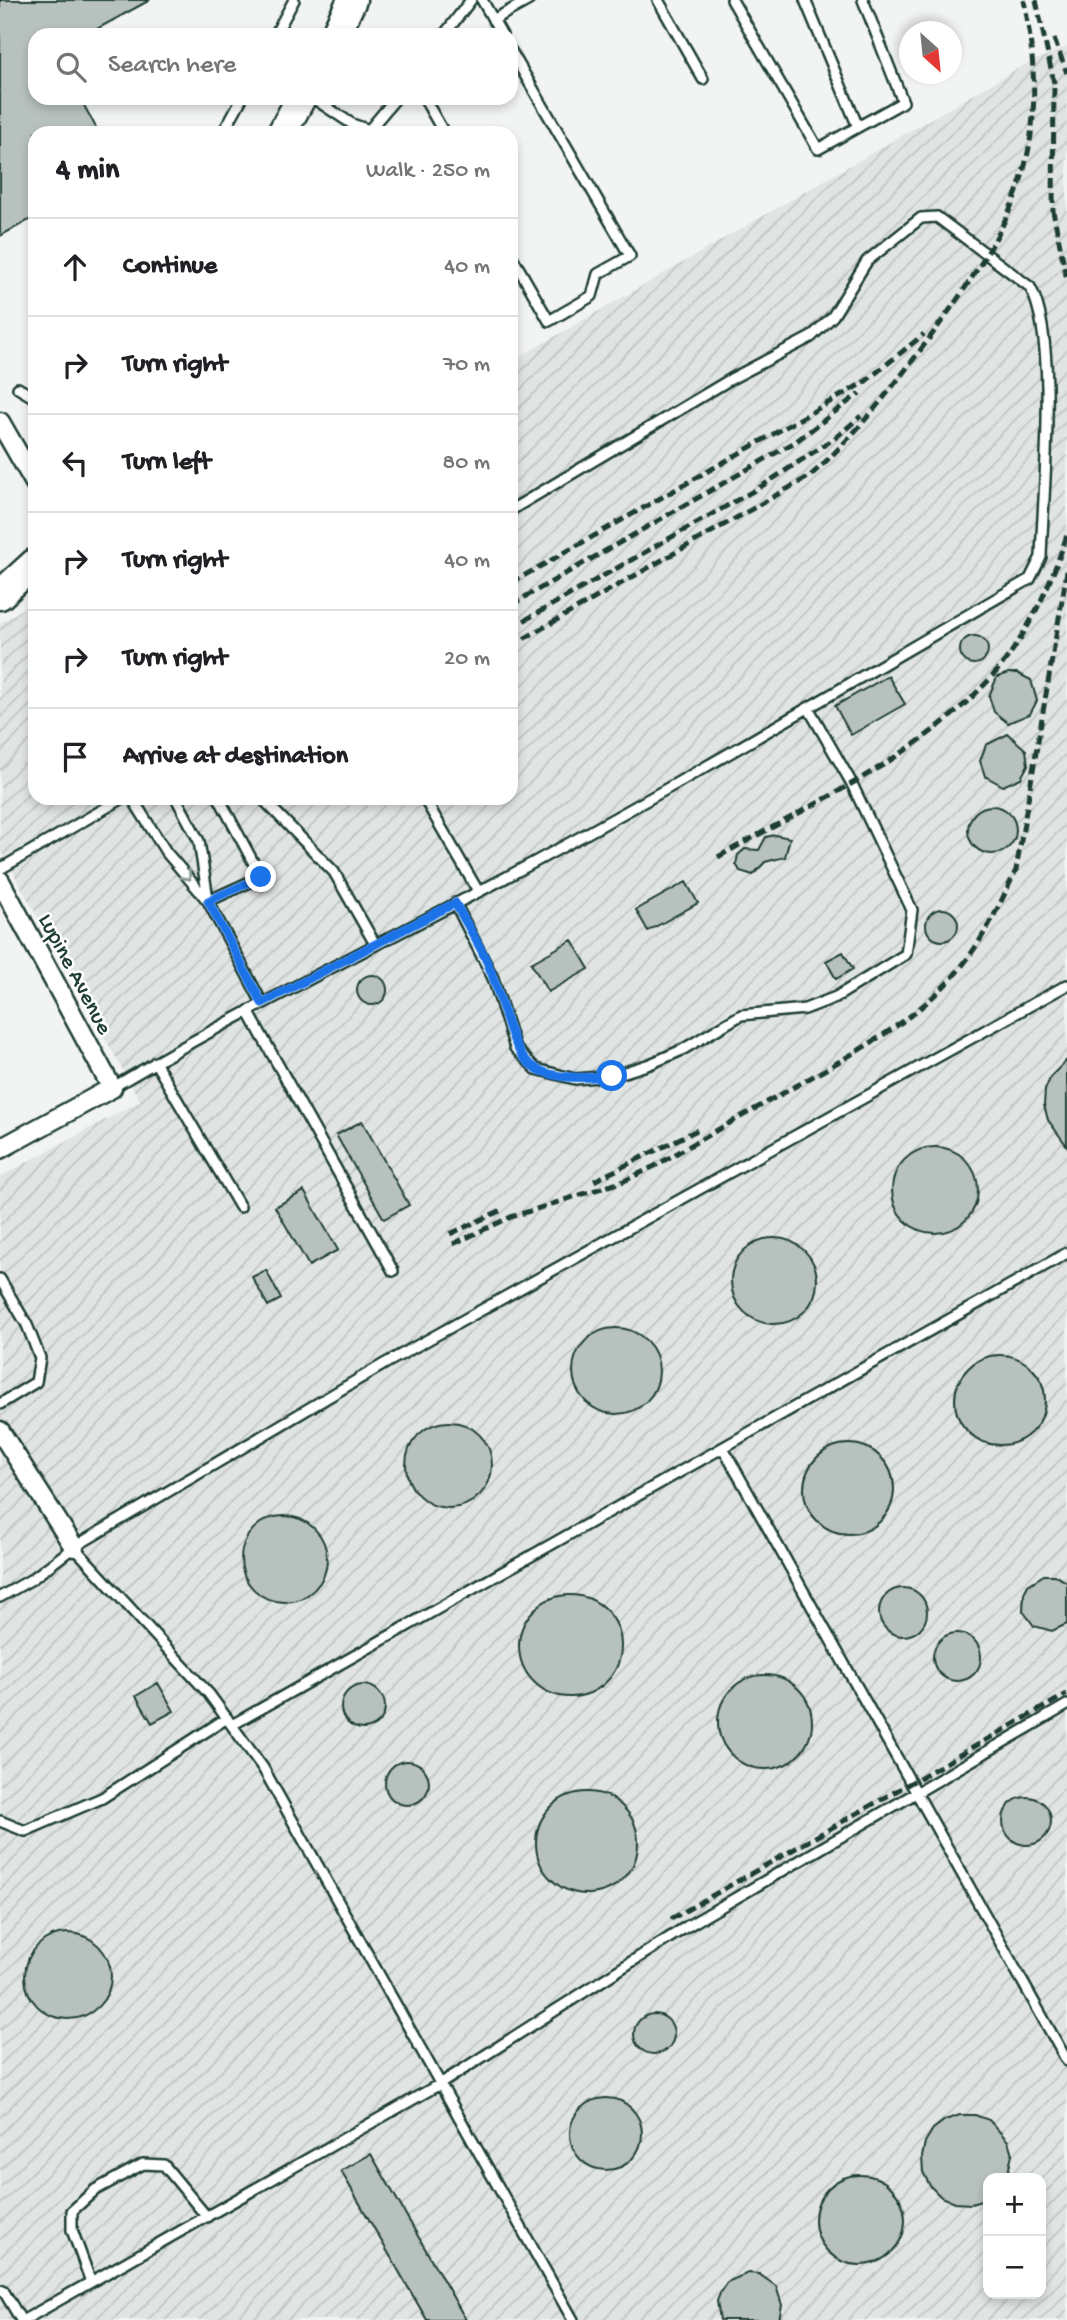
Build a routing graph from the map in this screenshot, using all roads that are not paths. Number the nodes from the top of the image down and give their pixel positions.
1 (294, 0) edge
2 (352, 0) edge
3 (471, 0) edge
4 (482, 0) edge
5 (529, 0) edge
6 (658, 0) edge
7 (732, 0) edge
8 (805, 0) edge
9 (863, 0) edge
10 (494, 20) junction
11 (279, 28) edge
12 (338, 28) edge
13 (449, 28) edge
14 (498, 28) edge
15 (518, 63) edge
16 (703, 79) dead end
17 (238, 105) edge
18 (297, 105) edge
19 (324, 105) edge
20 (390, 105) edge
21 (428, 105) edge
22 (227, 126) edge
23 (286, 126) edge
24 (356, 126) edge
25 (374, 126) edge
26 (439, 126) edge
27 (858, 127) junction
28 (518, 267) edge
29 (18, 388) dead end
30 (28, 394) edge
31 (0, 422) edge
32 (28, 471) edge
33 (518, 506) edge
34 (28, 569) edge
35 (0, 595) edge
36 (809, 709) junction
37 (111, 805) edge
38 (136, 805) edge
39 (180, 805) edge
40 (223, 805) edge
41 (269, 805) edge
42 (428, 805) edge
43 (0, 869) edge
44 (0, 881) edge
45 (478, 891) junction
46 (208, 901) junction
47 (455, 903) junction
48 (375, 944) junction
49 (1067, 985) edge
50 (262, 1003) junction
51 (248, 1011) junction
52 (155, 1062) junction
53 (112, 1088) junction
54 (0, 1149) edge
55 (240, 1208) dead end
56 (1067, 1253) edge
57 (393, 1271) dead end
58 (0, 1279) edge
59 (0, 1404) edge
60 (0, 1431) edge
61 (723, 1448) junction
62 (74, 1547) junction
63 (0, 1597) edge
64 (1067, 1705) edge
65 (229, 1722) junction
66 (915, 1793) junction
67 (0, 1821) edge
68 (1067, 2061) edge
69 (440, 2084) junction
70 (207, 2217) junction
71 (91, 2282) junction
72 (0, 2291) edge
73 (22, 2320) edge
74 (573, 2320) edge

1 - 11 lane
2 - 12 main road
3 - 13 lane
4 - 10 lane
5 - 10 lane
6 - 16 lane
7 - 27 lane
8 - 27 lane
9 - 27 lane
10 - 14 lane
15 - 28 lane
17 - 22 lane
18 - 23 main road
19 - 24 lane
20 - 25 lane
21 - 26 lane
29 - 30 lane
31 - 32 street
33 - 36 lane
34 - 35 main road
36 - 45 lane
36 - 47 lane
37 - 43 lane
38 -> 46 lane
39 - 46 lane
40 - 46 lane
41 - 48 lane
42 - 45 lane
44 - 53 street, Lupine Avenue
45 - 47 lane
46 - 50 lane
47 - 48 lane
48 - 50 lane
49 - 62 lane
50 - 51 lane
51 - 52 lane
51 - 57 lane
52 - 53 lane
52 - 55 lane
53 - 54 street
56 - 61 lane
58 - 59 lane
60 - 62 street
61 - 65 lane
61 - 66 lane
62 - 63 lane
62 - 65 lane
64 - 66 lane
65 - 67 lane
65 - 69 lane
66 - 68 lane
66 - 69 lane
69 - 70 lane
69 - 74 lane
70 - 71 lane
70 - 71 lane
71 - 73 lane
72 - 73 lane

